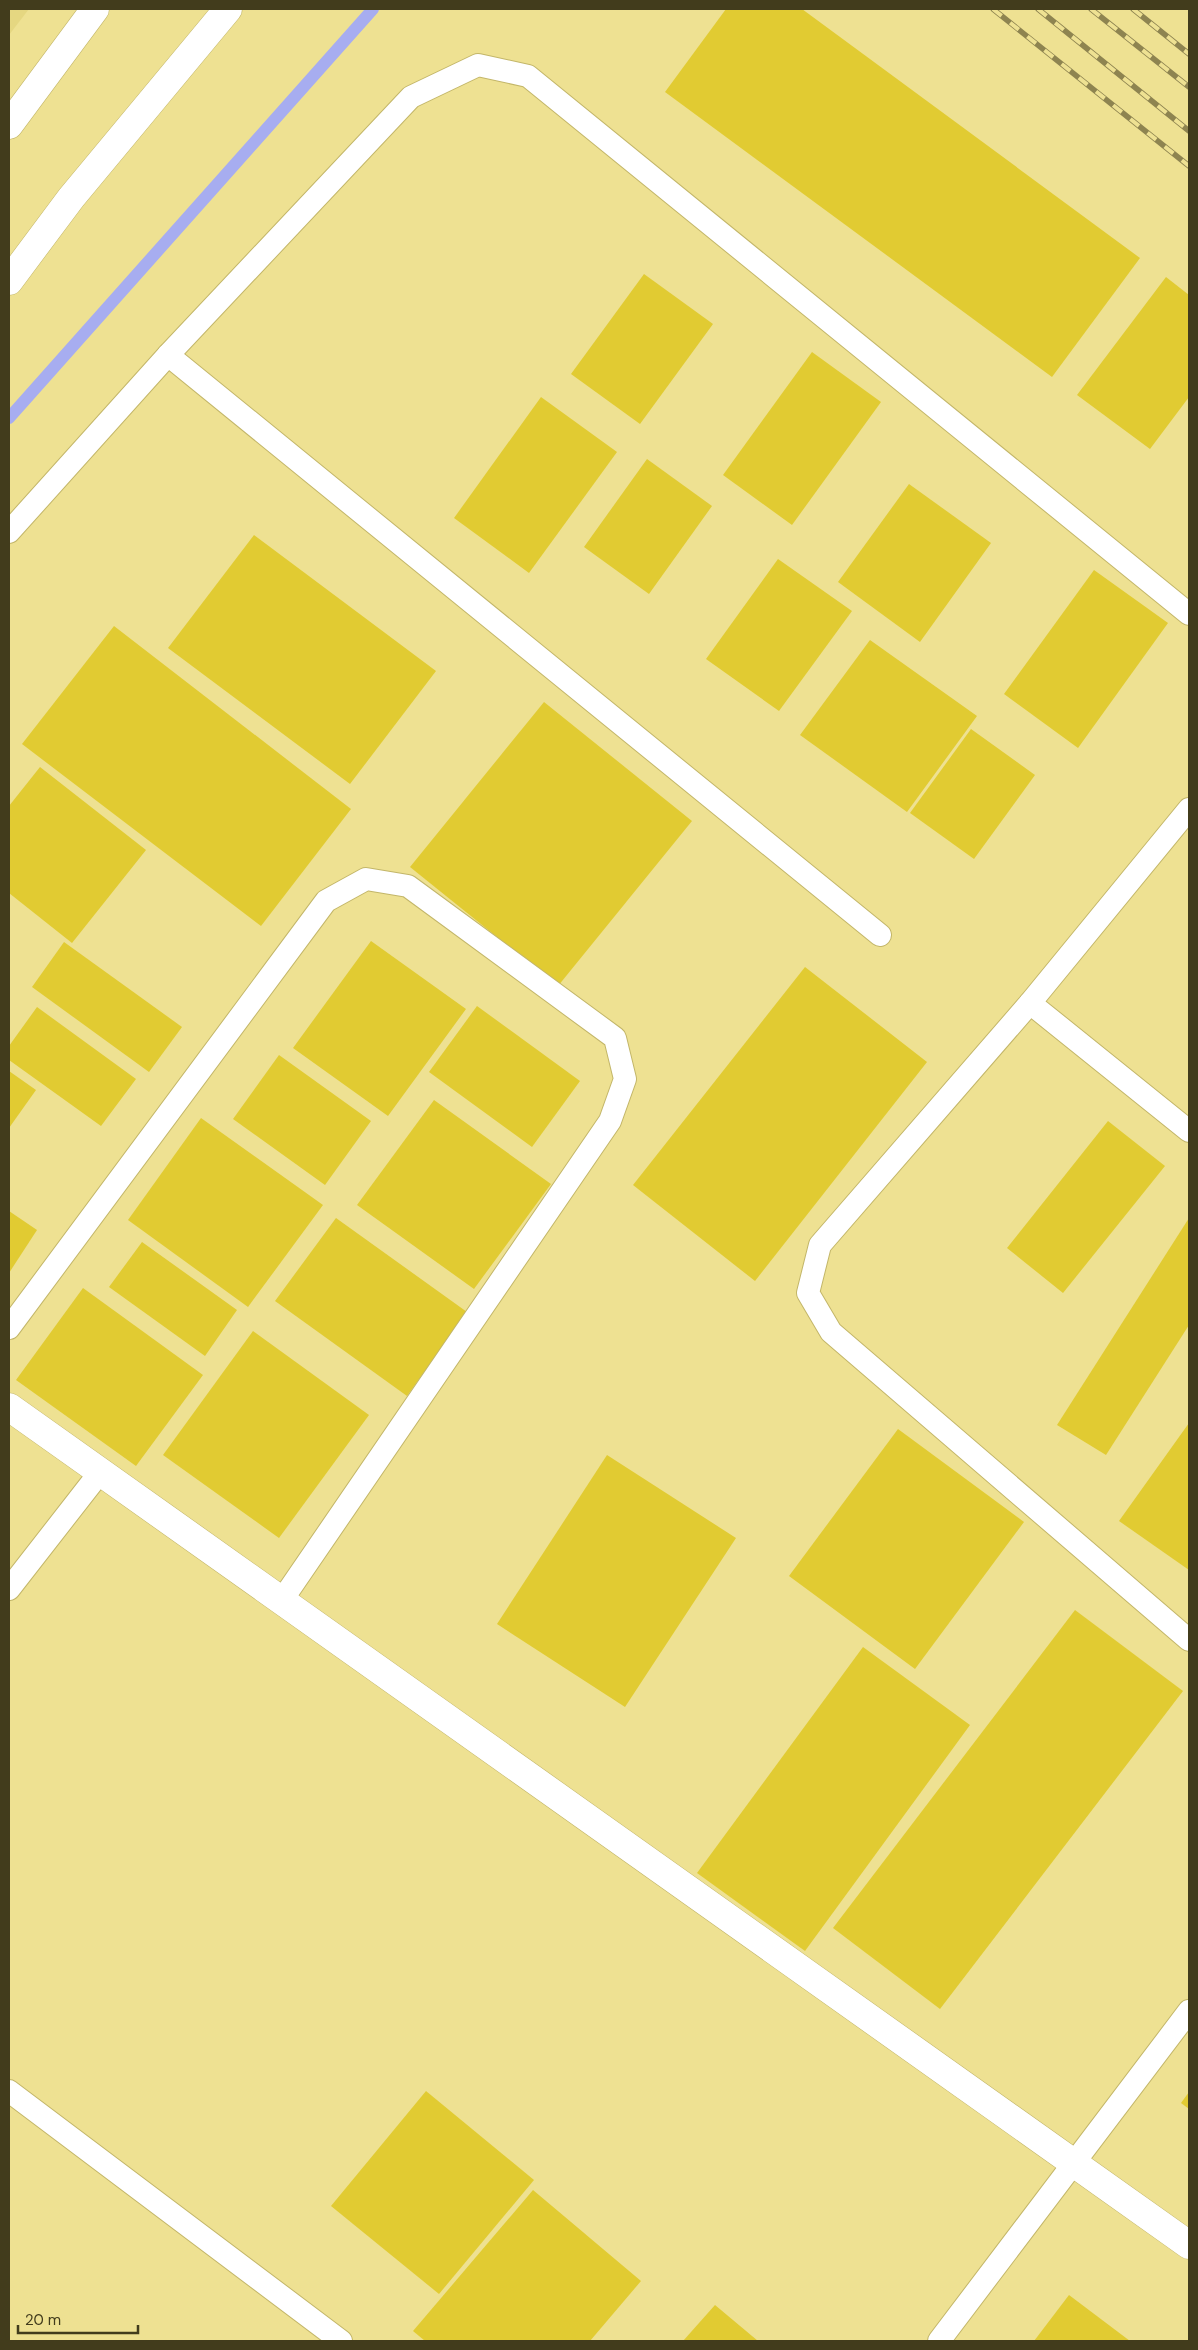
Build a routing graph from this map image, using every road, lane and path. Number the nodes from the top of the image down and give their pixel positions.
1 (95, 9) edge
2 (228, 9) edge
3 (9, 125) edge
4 (9, 281) edge
5 (168, 355) junction
6 (9, 532) edge
7 (1189, 614) edge
8 (1189, 809) edge
9 (880, 934) dead end
10 (1030, 1003) junction
11 (1189, 1132) edge
12 (9, 1328) edge
13 (9, 1408) edge
14 (101, 1471) junction
15 (9, 1589) edge
16 (282, 1600) junction
17 (1189, 1640) edge
18 (1189, 2010) edge
19 (9, 2091) edge
20 (1075, 2164) junction
21 (1189, 2246) edge
22 (341, 2341) edge
23 (938, 2341) edge

1 - 3 street
2 - 4 street
5 - 6 lane
5 - 7 lane
5 - 9 lane
8 - 10 lane
10 - 11 lane
10 - 17 lane
12 - 16 lane
13 - 14 street
14 - 15 lane
14 - 16 street
16 - 20 street
18 - 20 lane
19 - 22 lane
20 - 21 street
20 - 23 lane

